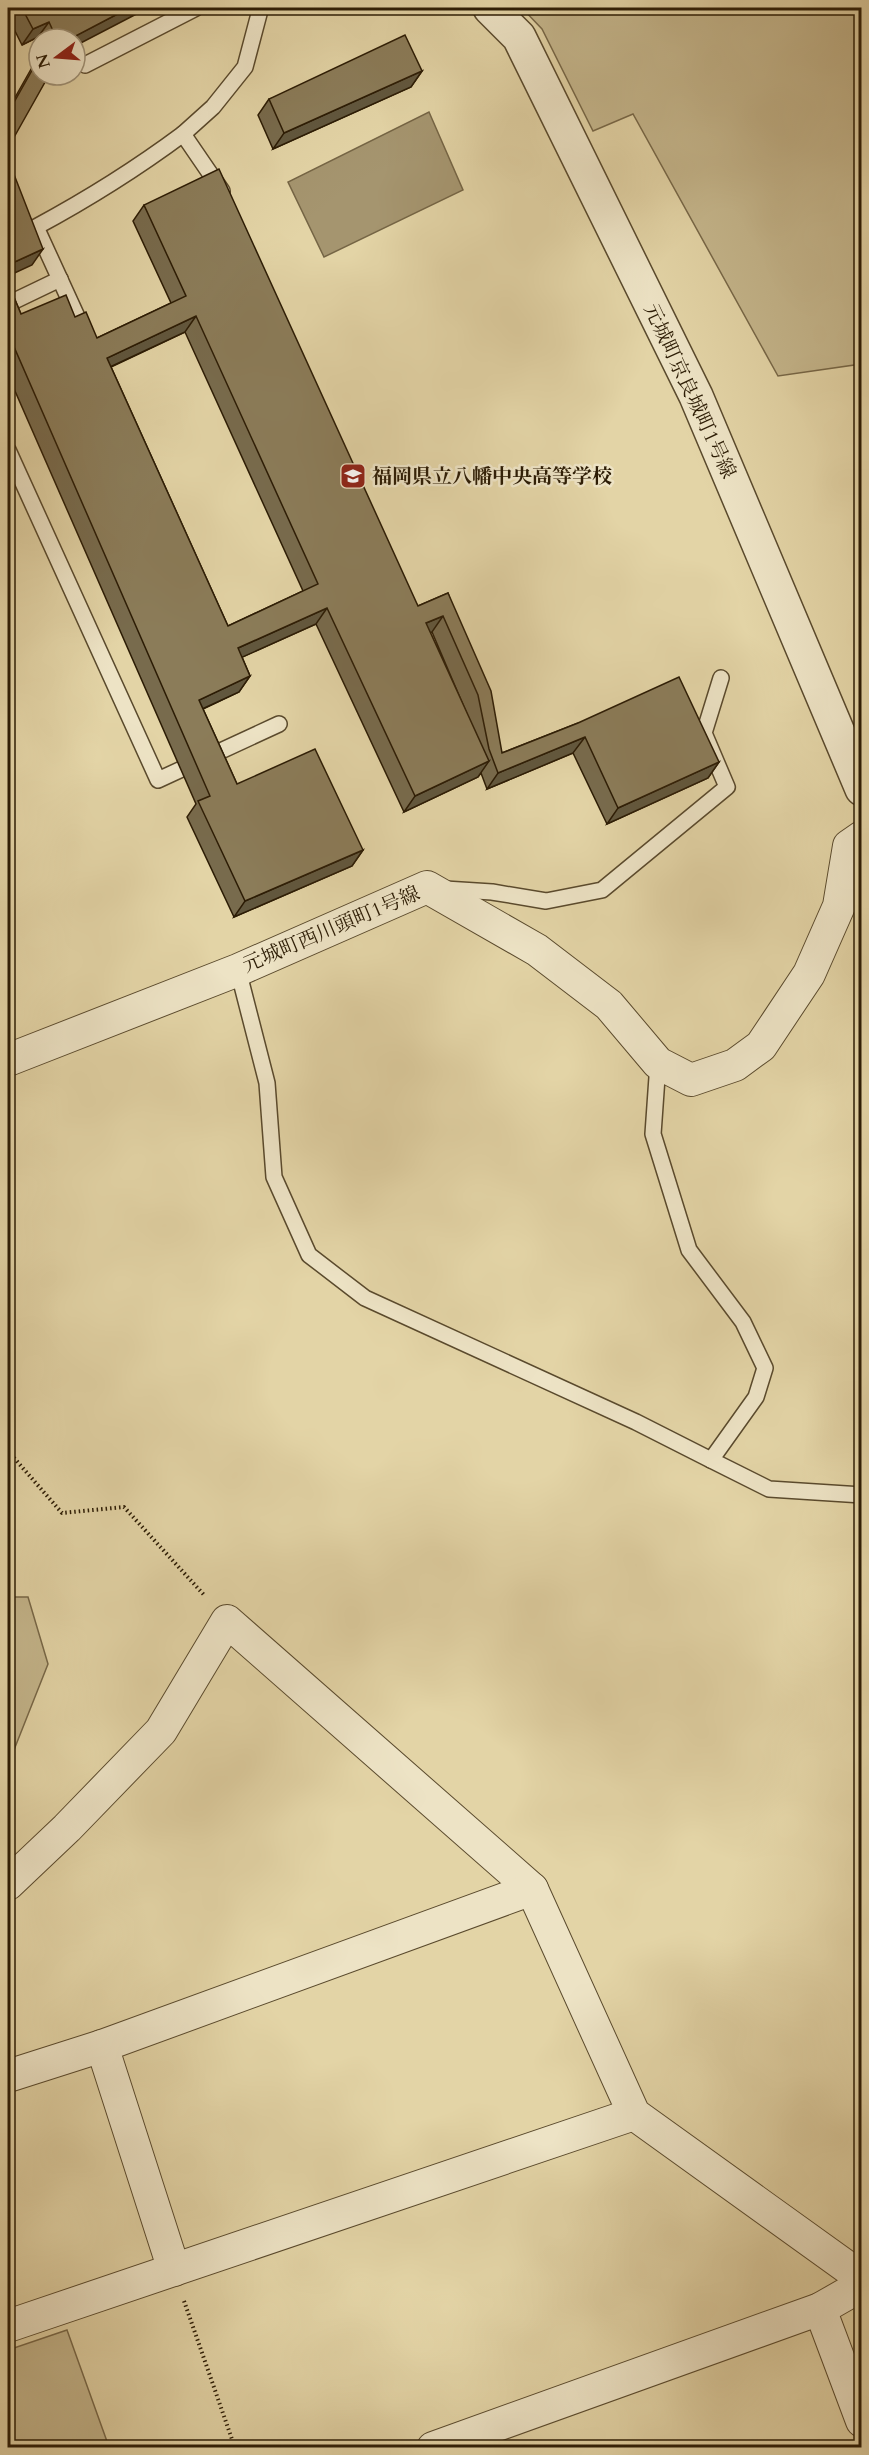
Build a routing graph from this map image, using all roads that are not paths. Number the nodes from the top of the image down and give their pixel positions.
1 (196, 8) edge
2 (259, 8) edge
3 (490, 8) edge
4 (87, 63) edge
5 (183, 134) junction
6 (230, 203) edge
7 (60, 279) junction
8 (8, 304) edge
9 (86, 335) edge
10 (8, 450) edge
11 (721, 678) dead end
12 (279, 724) dead end
13 (861, 789) edge
14 (861, 837) edge
15 (427, 887) junction
16 (238, 970) junction
17 (8, 1059) edge
18 (657, 1063) junction
19 (711, 1460) junction
20 (861, 1495) edge
21 (8, 1884) edge
22 (532, 1889) junction
23 (102, 2046) junction
24 (8, 2076) edge
25 (634, 2114) junction
26 (174, 2270) junction
27 (861, 2278) edge
28 (861, 2285) edge
29 (820, 2309) junction
30 (8, 2326) edge
31 (861, 2421) edge
32 (433, 2448) edge

1 - 4 lane
2 - 5 lane
3 - 13 street, 元城町京良城町1号線
5 - 6 lane
5 - 7 lane
7 - 8 lane
7 - 9 lane
10 - 12 lane
11 - 15 lane
14 - 18 street
15 - 16 street, 元城町西川頭町1号線
15 - 18 street, 元城町西川頭町1号線
16 - 17 street, 元城町西川頭町1号線
16 - 19 lane
18 - 19 lane
19 - 20 lane
21 - 22 street
22 - 23 street
22 - 25 street
23 - 24 street
23 - 26 street
25 - 26 street
25 - 27 street
26 - 30 street
28 - 29 street
29 - 31 street
29 - 32 street

